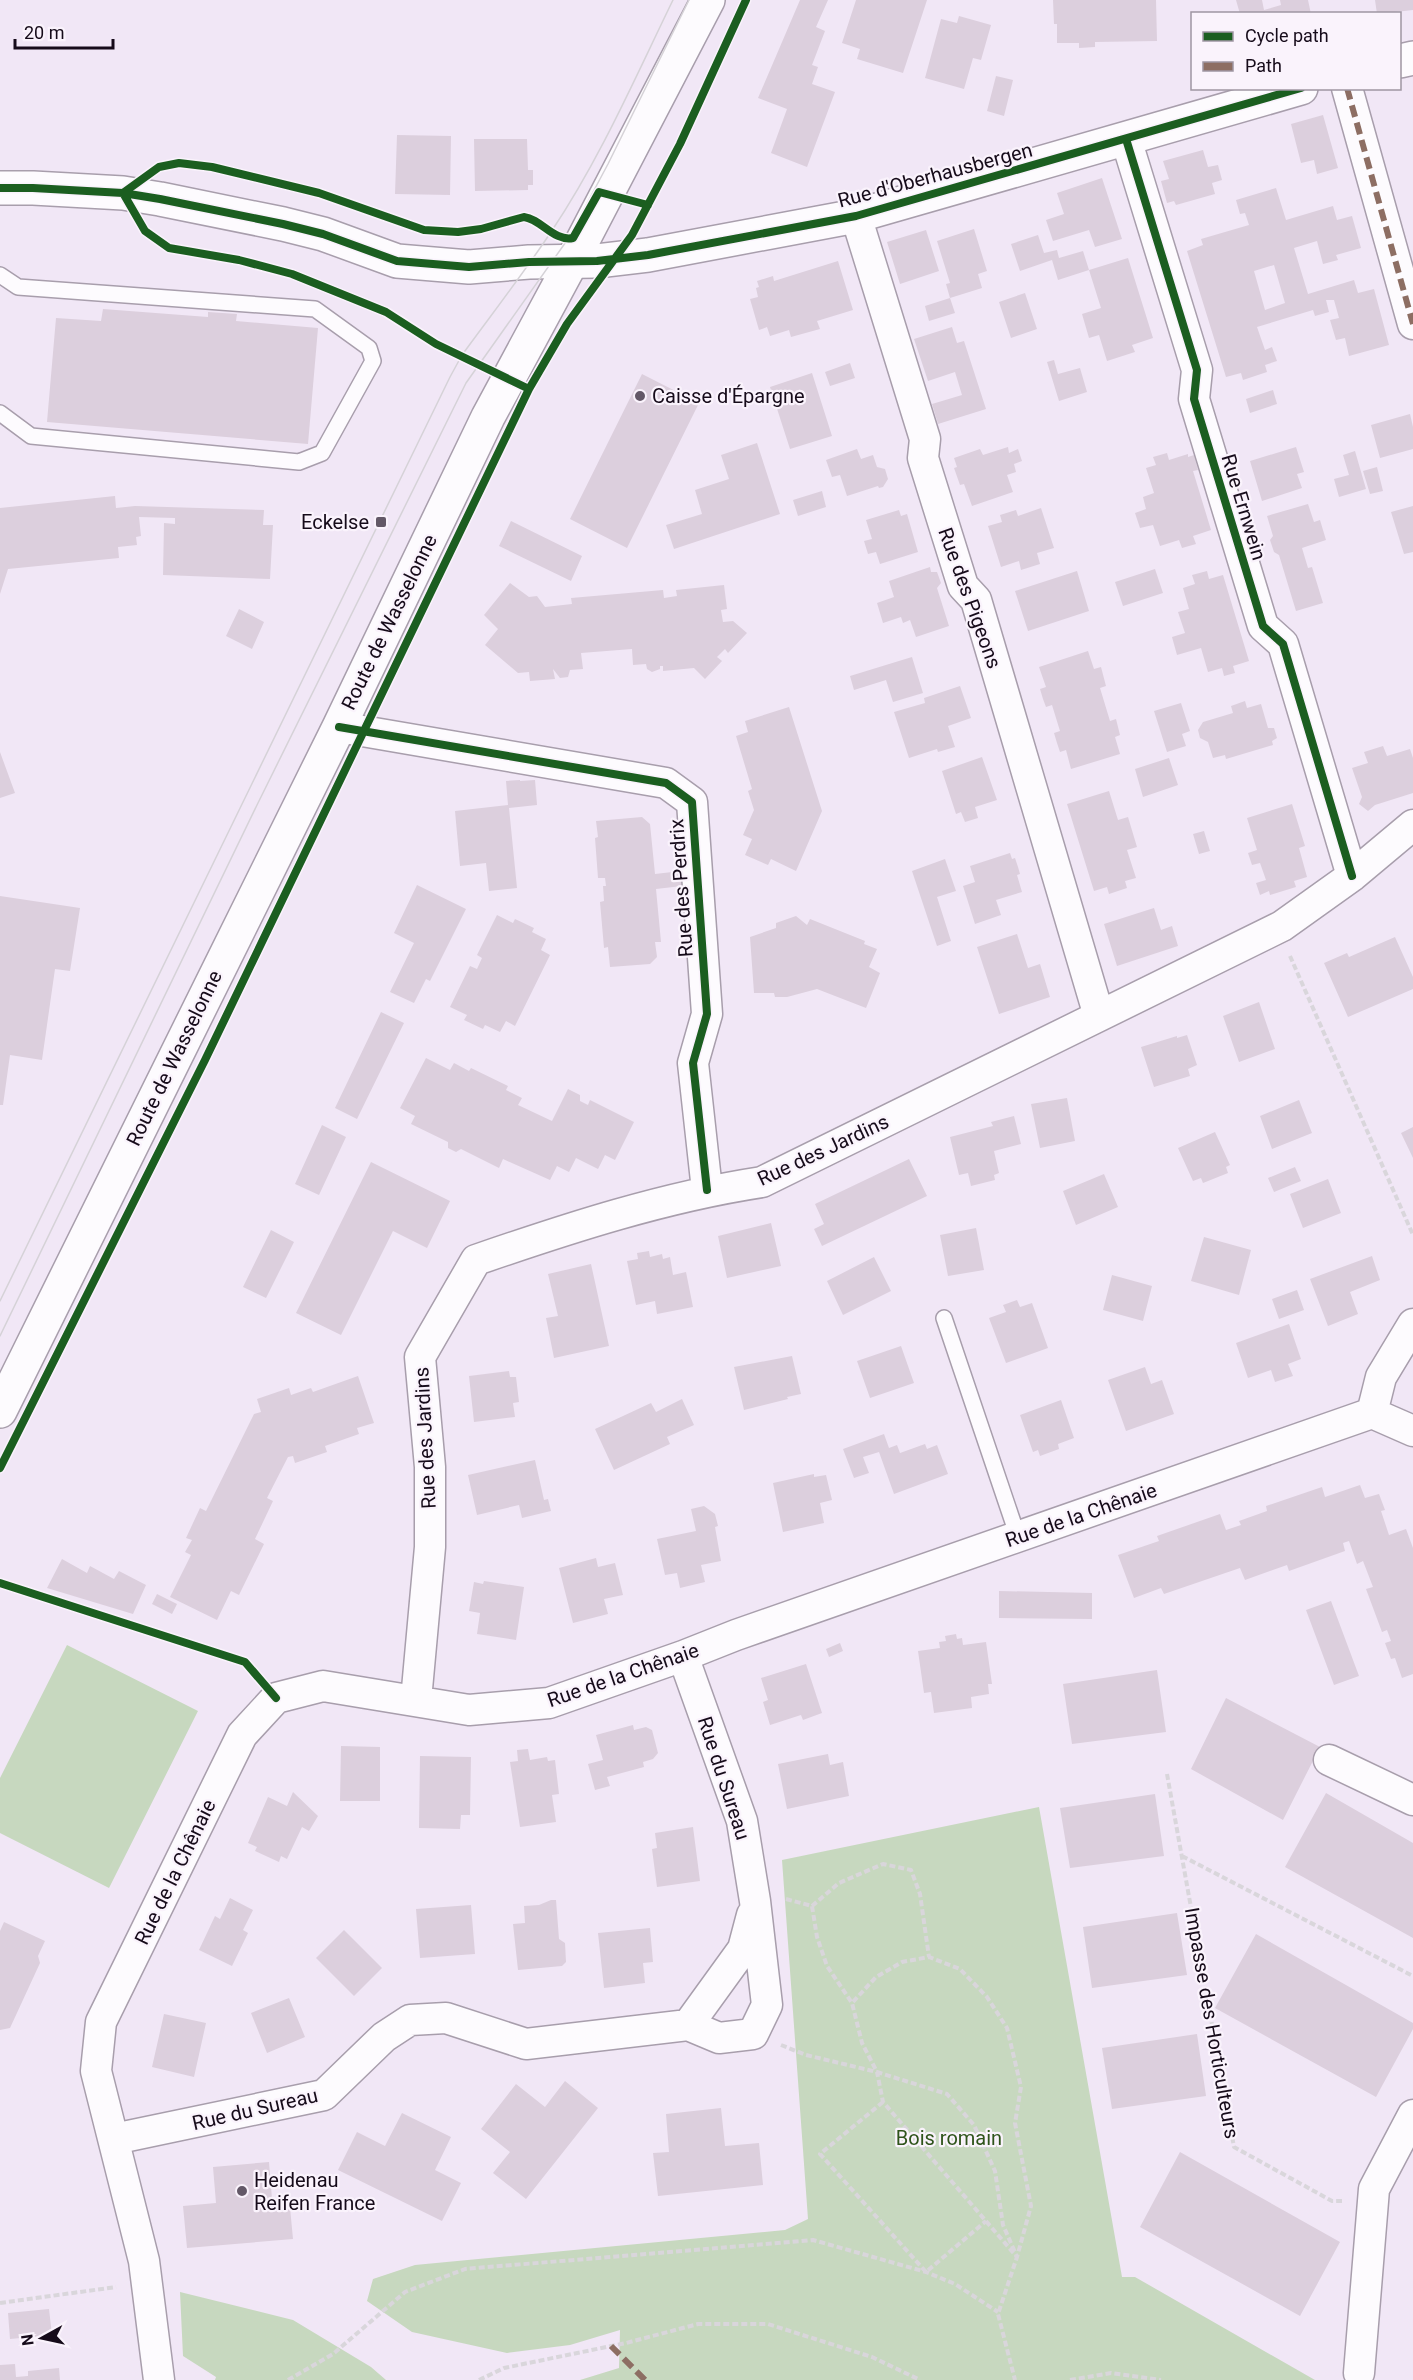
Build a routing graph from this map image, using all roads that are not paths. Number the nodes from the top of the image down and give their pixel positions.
1 (708, 0) edge
2 (1294, 90) edge
3 (1348, 90) edge
4 (1126, 139) junction
5 (0, 188) edge
6 (856, 216) junction
7 (572, 263) junction
8 (0, 275) edge
9 (1413, 324) edge
10 (0, 413) edge
11 (339, 727) junction
12 (1413, 825) edge
13 (1352, 876) junction
14 (1099, 1016) junction
15 (707, 1190) junction
16 (944, 1318) dead end
17 (1413, 1324) edge
18 (0, 1411) edge
19 (1372, 1413) junction
20 (1413, 1431) edge
21 (1018, 1537) junction
22 (683, 1656) junction
23 (416, 1700) junction
24 (1329, 1760) dead end
25 (1413, 1800) edge
26 (755, 1901) junction
27 (688, 2025) junction
28 (1413, 2115) edge
29 (114, 2139) junction
30 (1359, 2373) dead end
31 (159, 2380) edge

1 - 7 main road, Route de Wasselonne
2 - 4 main road, Rue d'Oberhausbergen
3 - 9 street
4 - 6 main road, Rue d'Oberhausbergen
4 - 13 street, Rue Ernwein
5 - 7 main road, Rue d'Oberhausbergen
6 - 7 main road, Rue d'Oberhausbergen
6 - 14 street, Rue des Pigeons
7 - 11 main road, Route de Wasselonne
8 - 10 lane
11 - 15 street, Rue des Perdrix
11 - 18 main road, Route de Wasselonne
12 - 13 street, Rue des Jardins
13 - 14 street, Rue des Jardins
14 - 15 street, Rue des Jardins
15 - 23 street, Rue des Jardins
16 - 21 lane
17 - 19 street
19 - 20 street
19 - 21 street, Rue de la Chênaie
21 - 22 street, Rue de la Chênaie
22 - 23 street, Rue de la Chênaie
22 - 26 street, Rue du Sureau
23 - 29 street, Rue de la Chênaie
24 - 25 street
26 - 27 street, Rue du Sureau
26 - 27 street, Rue du Sureau
27 - 29 street, Rue du Sureau
28 - 30 street
29 - 31 street, Rue de la Chênaie

